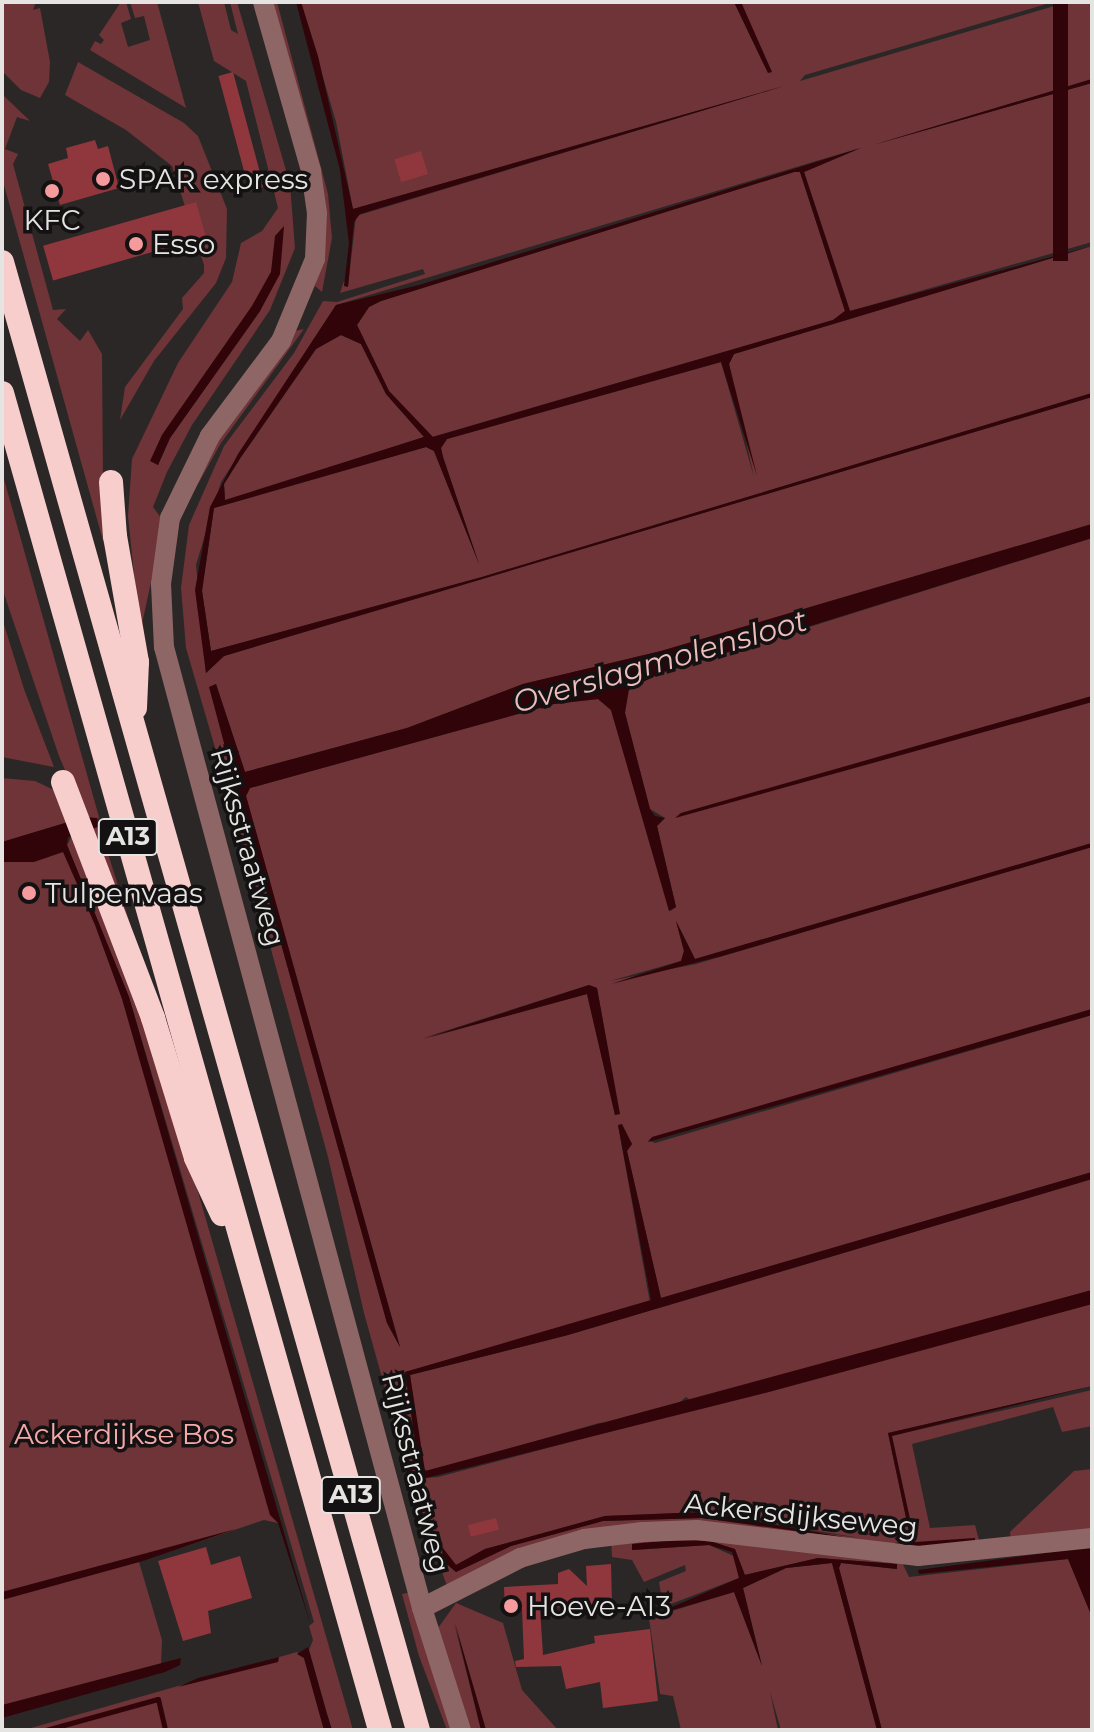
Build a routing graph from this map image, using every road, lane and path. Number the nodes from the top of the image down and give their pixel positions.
1 (263, 2) edge
2 (2, 262) edge
3 (2, 393) edge
4 (111, 482) dead end
5 (134, 726) junction
6 (63, 782) dead end
7 (253, 1282) junction
8 (1092, 1538) edge
9 (422, 1608) junction
10 (380, 1730) edge
11 (418, 1730) edge
12 (461, 1730) edge

1 - 9 street, Rijksstraatweg
2 - 5 highway, A13
3 - 7 highway, A13
4 - 5 highway, A13
5 - 11 highway, A13
6 - 7 highway, A13
7 - 10 highway, A13
8 - 9 street, Ackersdijkseweg
9 - 12 street, Rijksstraatweg

